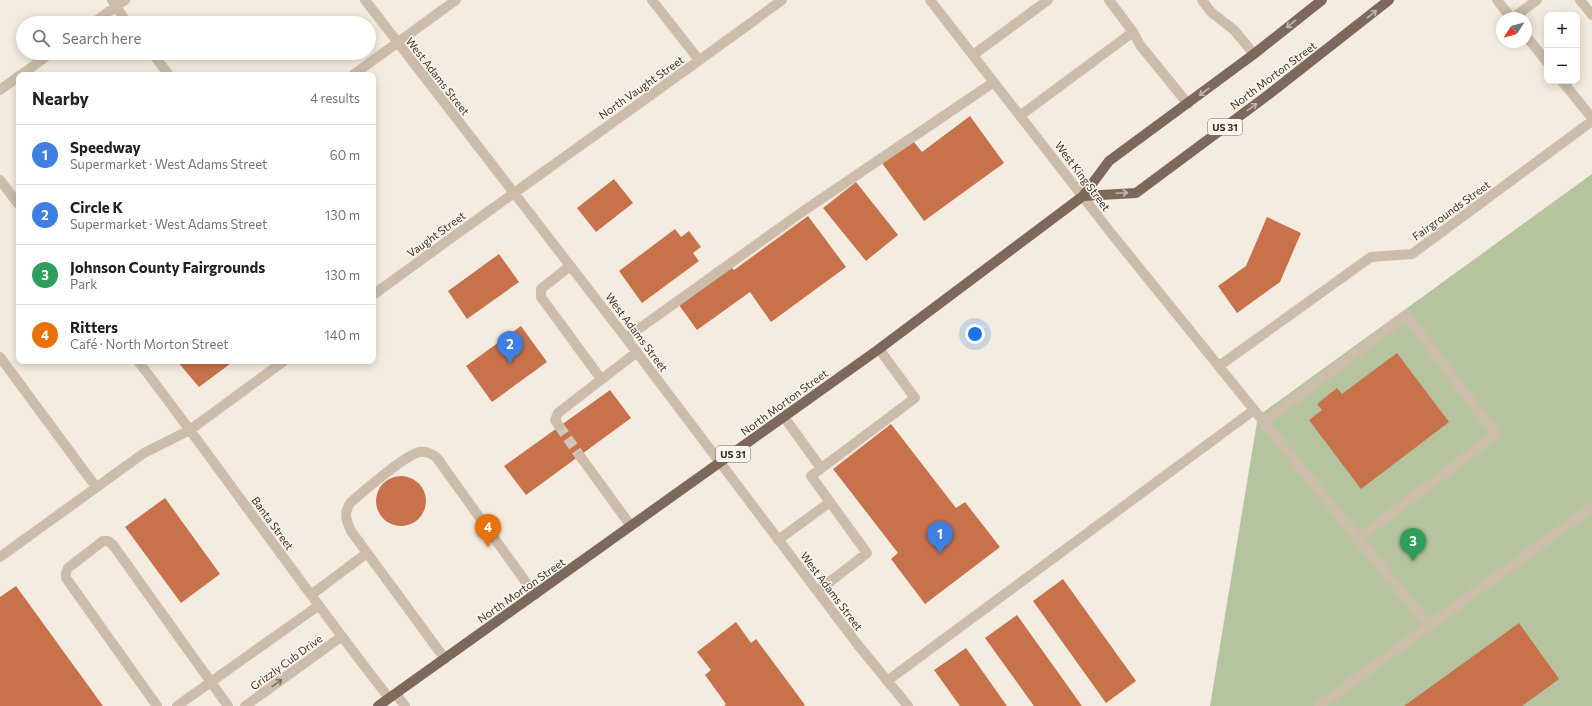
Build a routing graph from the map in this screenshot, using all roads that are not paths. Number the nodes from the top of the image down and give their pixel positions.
1 (125, 0) edge
2 (364, 0) edge
3 (456, 0) edge
4 (652, 0) edge
5 (782, 0) edge
6 (930, 0) edge
7 (1048, 0) edge
8 (1108, 0) edge
9 (1202, 0) edge
10 (1322, 0) edge
11 (1389, 0) edge
12 (1497, 0) edge
13 (1537, 0) edge
14 (1580, 0) edge
15 (114, 3) edge
16 (1507, 12) edge
17 (1520, 12) edge
18 (1592, 15) edge
19 (100, 16) edge
20 (123, 16) edge
21 (1133, 32) junction
22 (398, 43) junction
23 (1532, 43) edge
24 (1254, 54) junction
25 (974, 55) junction
26 (1544, 58) edge
27 (376, 59) edge
28 (42, 60) edge
29 (157, 60) edge
30 (374, 60) edge
31 (699, 60) junction
32 (25, 72) edge
33 (167, 72) edge
34 (357, 72) edge
35 (16, 79) edge
36 (994, 82) junction
37 (1564, 84) edge
38 (0, 90) edge
39 (1188, 104) junction
40 (1021, 115) junction
41 (1592, 118) edge
42 (1592, 121) edge
43 (0, 180) edge
44 (513, 192) junction
45 (1083, 196) junction
46 (16, 201) edge
47 (570, 266) junction
48 (376, 293) edge
49 (626, 338) junction
50 (879, 349) junction
51 (637, 352) junction
52 (0, 357) edge
53 (140, 364) edge
54 (280, 364) edge
55 (1219, 366) junction
56 (601, 379) junction
57 (1254, 410) junction
58 (784, 417) junction
59 (1264, 422) junction
60 (560, 426) tunnel mouth
61 (190, 430) junction
62 (580, 456) tunnel mouth
63 (720, 463) junction
64 (822, 468) junction
65 (96, 487) junction
66 (830, 502) junction
67 (1592, 507) edge
68 (631, 526) junction
69 (1359, 538) junction
70 (778, 540) junction
71 (367, 553) junction
72 (0, 557) edge
73 (818, 591) junction
74 (311, 595) junction
75 (534, 595) junction
76 (318, 606) junction
77 (1429, 626) junction
78 (341, 637) junction
79 (445, 659) junction
80 (887, 681) junction
81 (211, 682) junction
82 (392, 696) junction
83 (157, 706) edge
84 (177, 706) edge
85 (228, 706) edge
86 (245, 706) edge
87 (378, 706) edge
88 (405, 706) edge
89 (908, 706) edge
90 (1319, 706) edge

1 - 15 street
2 - 22 street, West Adams Street
3 - 22 street
4 - 31 street
5 - 31 street, North Vaught Street
6 - 25 street, West King Street
7 - 25 street
8 - 21 street
9 - 24 street
10 -> 24 main road, North Morton Street / US 31
45 -> 11 main road, North Morton Street / US 31
12 - 16 street
13 - 17 street
14 - 18 street
15 - 19 street
15 - 20 street
21 - 39 street
21 - 40 street
22 - 27 street
22 - 44 street, West Adams Street
23 - 26 street
24 -> 39 main road, North Morton Street / US 31
25 - 36 street, West King Street
28 - 32 street
29 - 33 street
30 - 34 street
31 - 44 street, North Vaught Street
35 - 38 street
36 - 40 street, West King Street
36 - 49 street
37 - 41 street
39 - 45 main road, North Morton Street / US 31
40 - 45 street, West King Street
42 - 55 street, Fairgrounds Street
43 - 46 street
44 - 47 street, West Adams Street
44 - 48 street, Vaught Street
45 - 50 main road, North Morton Street / US 31
45 - 55 street, West King Street
47 - 49 street, West Adams Street
47 - 56 street
49 - 51 street, West Adams Street
50 - 58 main road, North Morton Street / US 31
50 - 64 street
51 - 56 street
51 - 63 street, West Adams Street
52 - 65 street
53 - 61 street, Banta Street
54 - 61 street
55 - 57 street, West King Street
56 - 60 street
57 - 59 street, West King Street
57 - 80 street
58 - 63 main road, North Morton Street / US 31
58 - 64 street
59 - 69 street, West King Street
59 - 69 street
61 - 65 street
61 - 74 street, Banta Street
62 - 68 street
63 - 68 main road, North Morton Street / US 31
63 - 70 street, West Adams Street
64 - 66 street
65 - 72 street
66 - 70 street
66 - 73 street
67 - 77 street
68 - 75 main road, North Morton Street / US 31
69 - 77 street, West King Street
70 - 73 street, West Adams Street
71 - 74 street
71 - 75 street
71 - 79 street
73 - 80 street, West Adams Street
74 - 76 street, Banta Street
75 - 79 main road, North Morton Street / US 31
76 - 78 street, Banta Street
76 - 81 street
77 - 90 street
78 - 82 street, Banta Street
86 -> 78 street, Grizzly Cub Drive
79 - 82 main road, North Morton Street / US 31
80 - 89 street, West Adams Street
81 - 83 street
81 - 84 street
81 - 85 street
82 - 87 main road, North Morton Street / US 31
82 - 88 street, Banta Street

